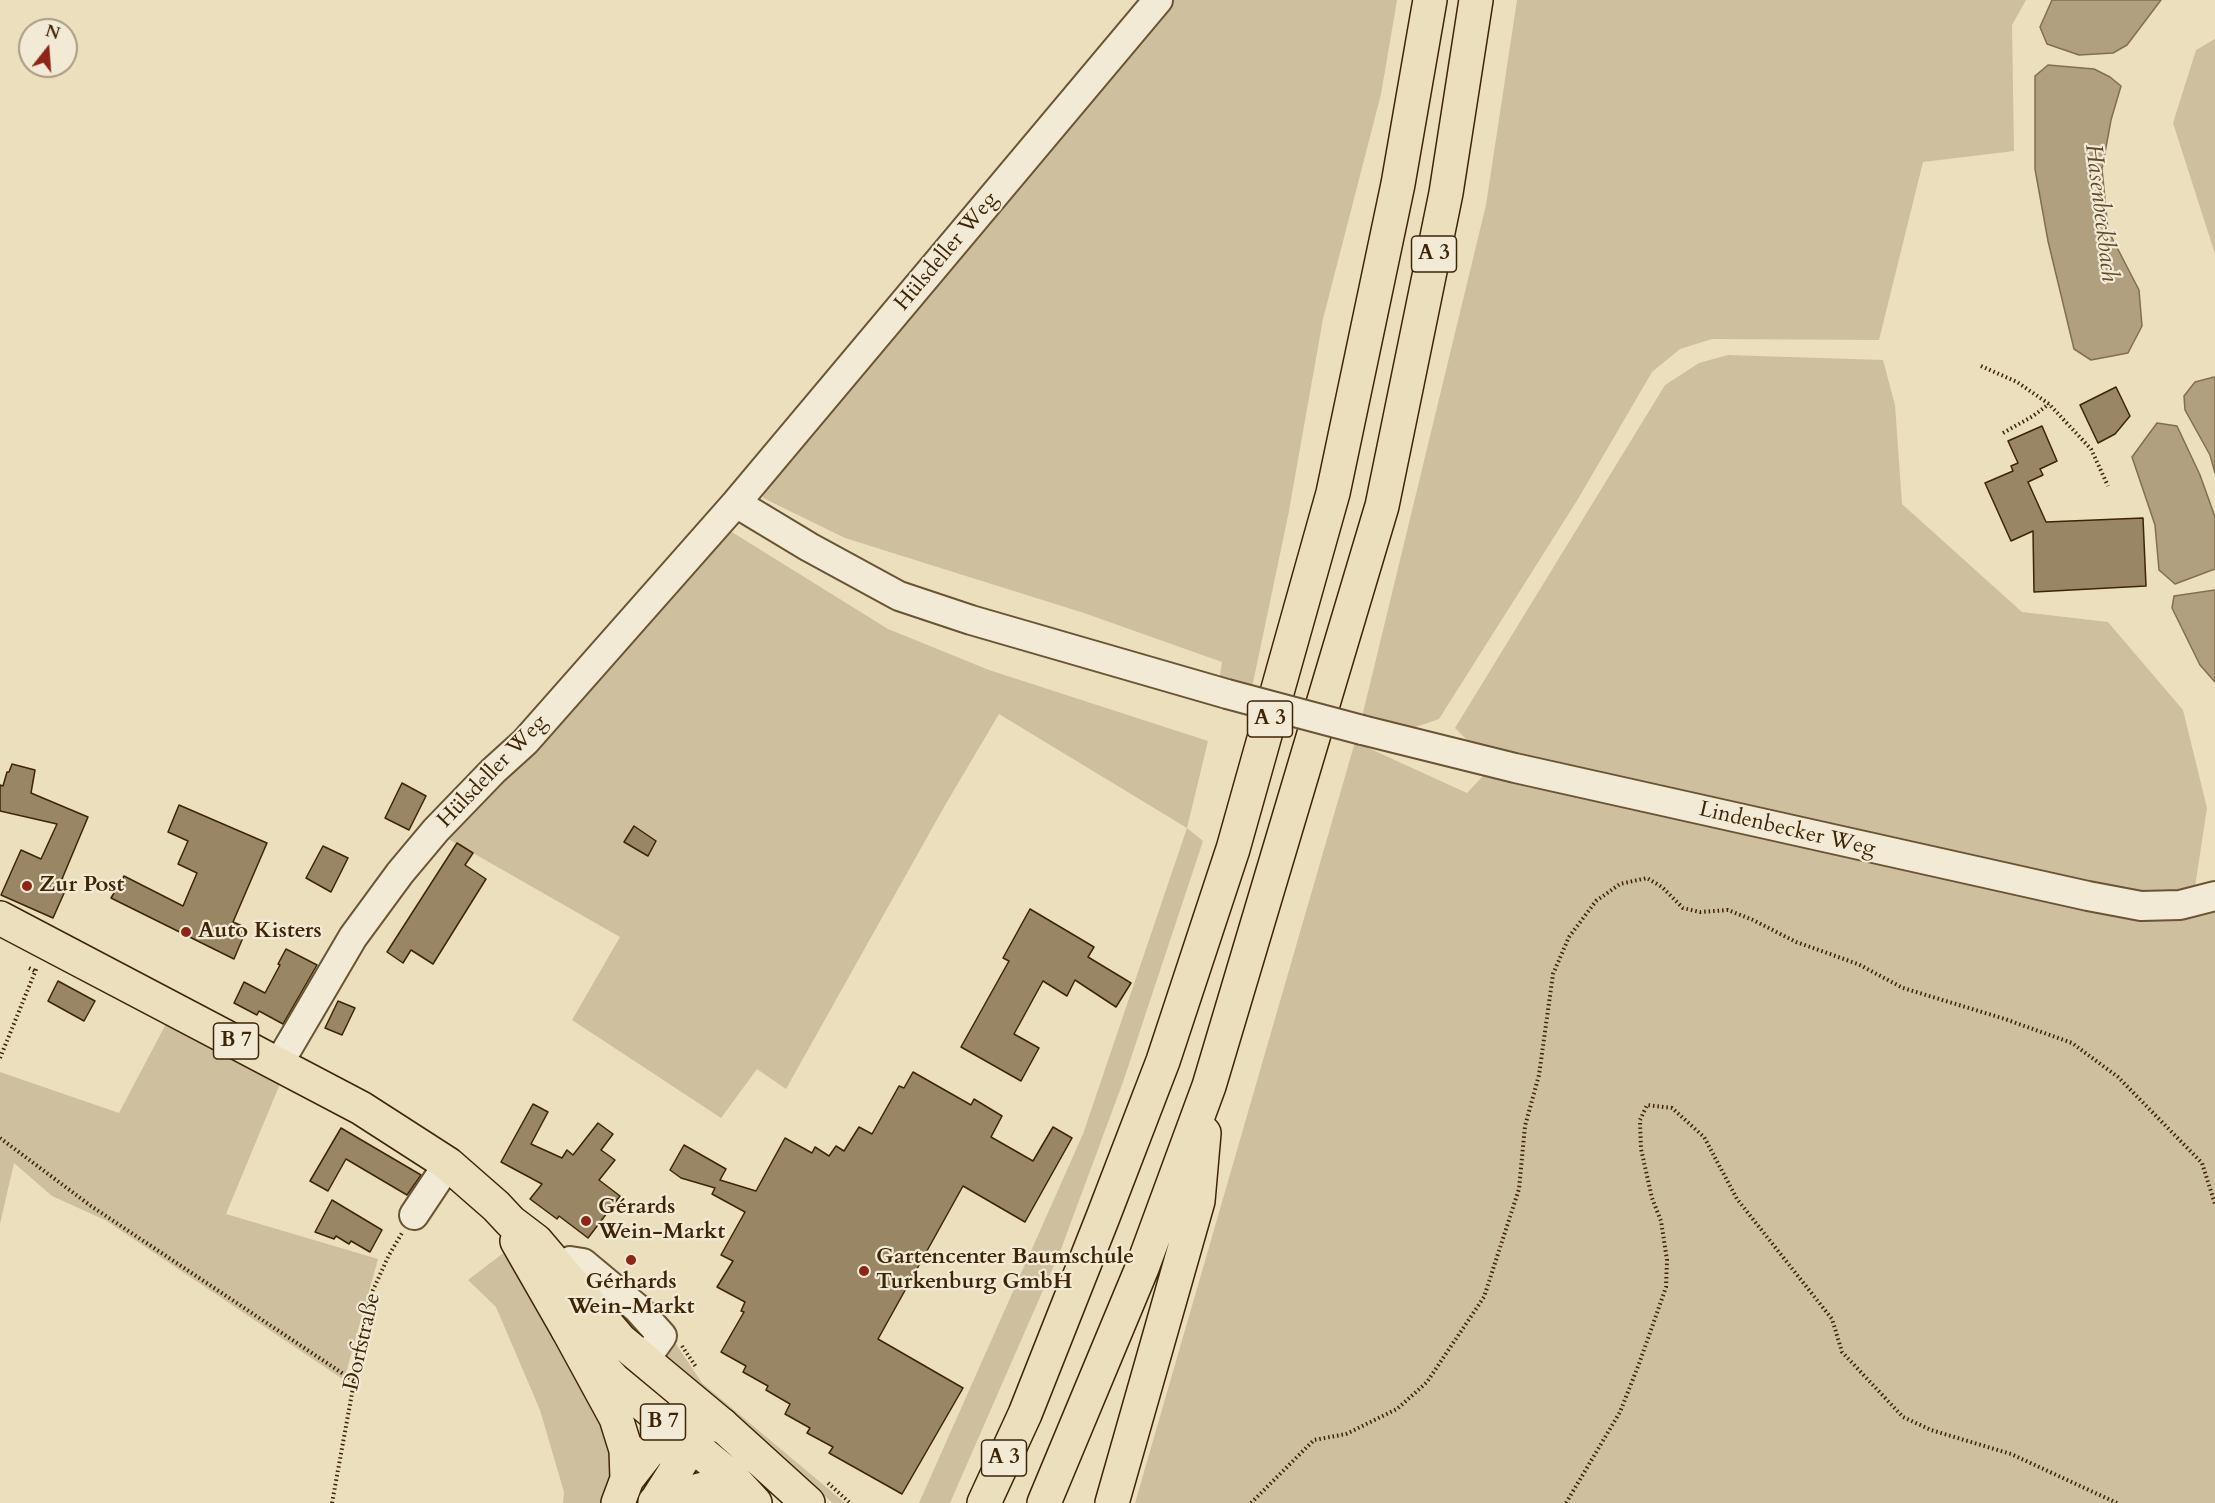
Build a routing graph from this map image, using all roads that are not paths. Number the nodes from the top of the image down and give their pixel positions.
1 (1158, 0) edge
2 (1430, 0) edge
3 (1476, 0) edge
4 (736, 503) junction
5 (2215, 896) edge
6 (0, 918) edge
7 (279, 1063) junction
8 (1209, 1086) junction
9 (448, 1164) junction
10 (414, 1215) road end
11 (553, 1280) junction
12 (576, 1338) junction
13 (644, 1360) junction
14 (685, 1424) junction
15 (622, 1491) edge
16 (750, 1498) edge
17 (655, 1503) edge
18 (808, 1503) edge
19 (984, 1503) edge
20 (1044, 1503) edge
21 (1112, 1503) edge

1 - 4 street, Hülsdeller Weg
2 - 19 main road, A 3
3 - 8 main road, A 3
4 - 5 street, Lindenbecker Weg, bridge
4 - 7 street, Hülsdeller Weg
6 - 7 main road, B 7
7 - 9 main road, B 7
8 - 20 main road, A 3
8 - 21 main road
9 - 10 street
9 - 11 main road, B 7
11 - 12 main road, B 7
11 - 13 main road, B 7
12 - 13 main road
12 - 14 main road, B 7
12 - 15 main road
13 - 14 main road, B 7
14 - 15 main road
14 - 16 main road, B 7
14 - 17 main road
14 - 18 main road
16 - 17 main road

